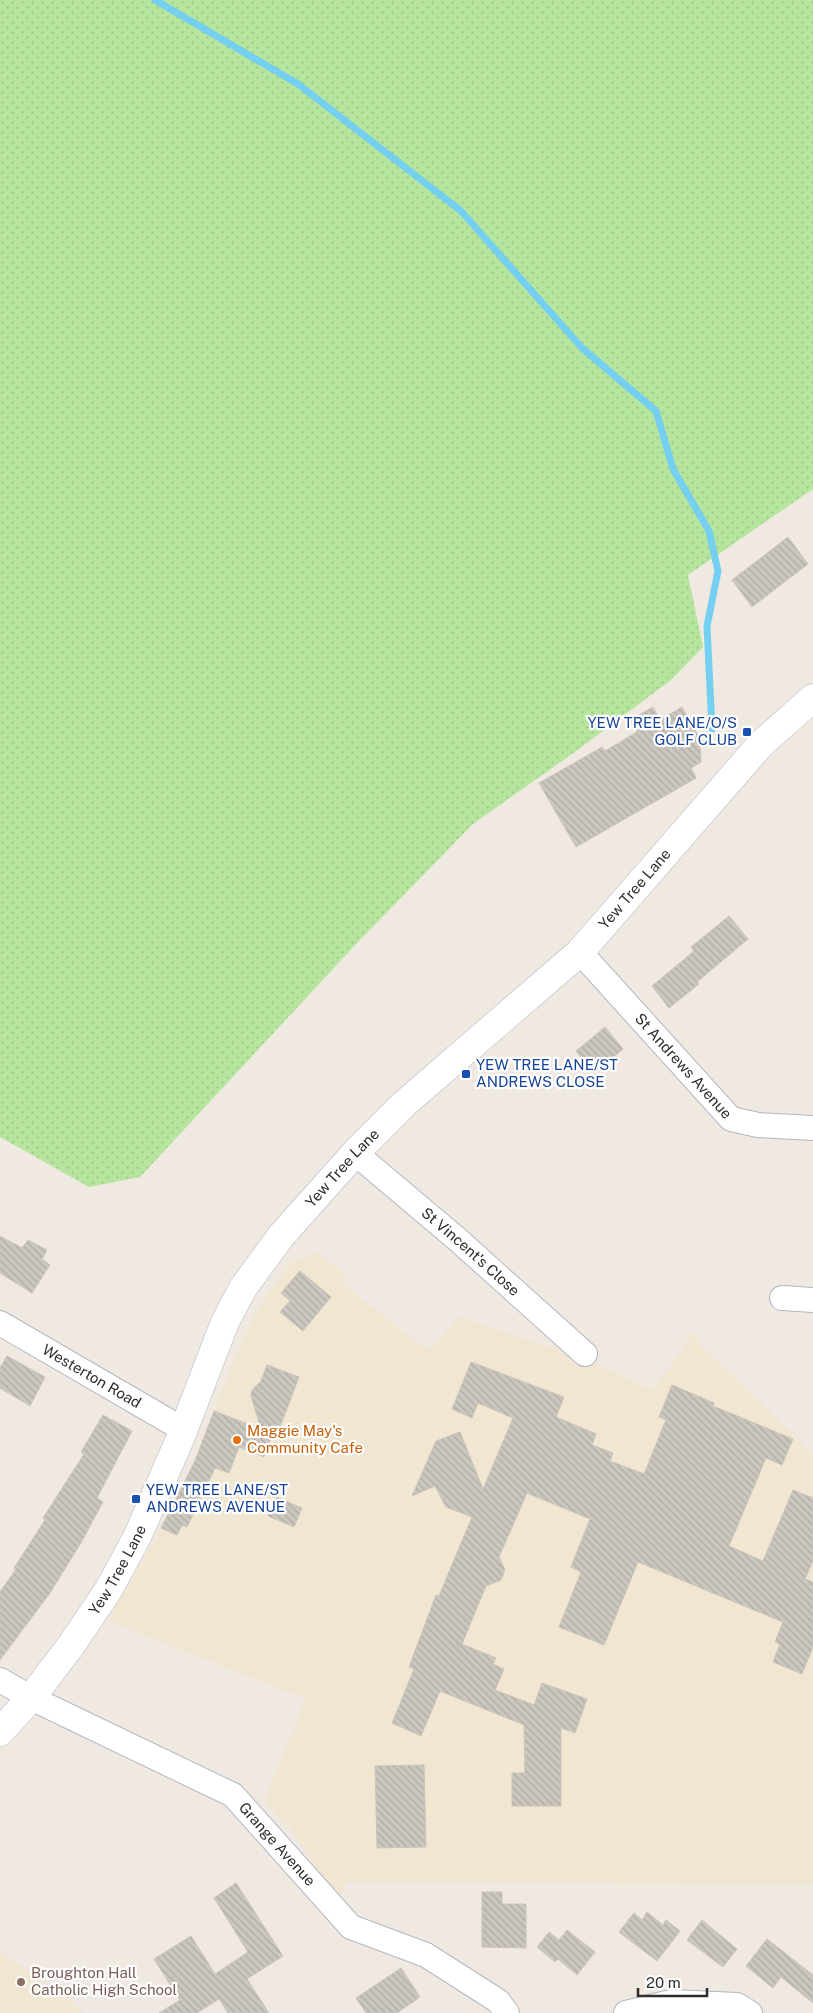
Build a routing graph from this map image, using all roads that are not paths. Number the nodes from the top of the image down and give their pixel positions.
1 (813, 698) edge
2 (580, 952) junction
3 (813, 1128) edge
4 (355, 1153) junction
5 (782, 1298) dead end
6 (813, 1300) edge
7 (0, 1323) edge
8 (585, 1354) dead end
9 (184, 1430) junction
10 (0, 1680) edge
11 (31, 1698) junction
12 (0, 1732) edge
13 (507, 2013) edge
14 (626, 2013) edge
15 (750, 2013) edge

1 - 2 street, Yew Tree Lane
2 - 3 street, St Andrews Avenue
2 - 4 street, Yew Tree Lane
4 - 8 street, St Vincent's Close
4 - 9 street, Yew Tree Lane
5 - 6 street
7 - 9 street, Westerton Road
9 - 11 street, Yew Tree Lane
10 - 11 street, Grange Avenue
11 - 12 street, Yew Tree Lane
11 - 13 street, Grange Avenue
14 - 15 street

